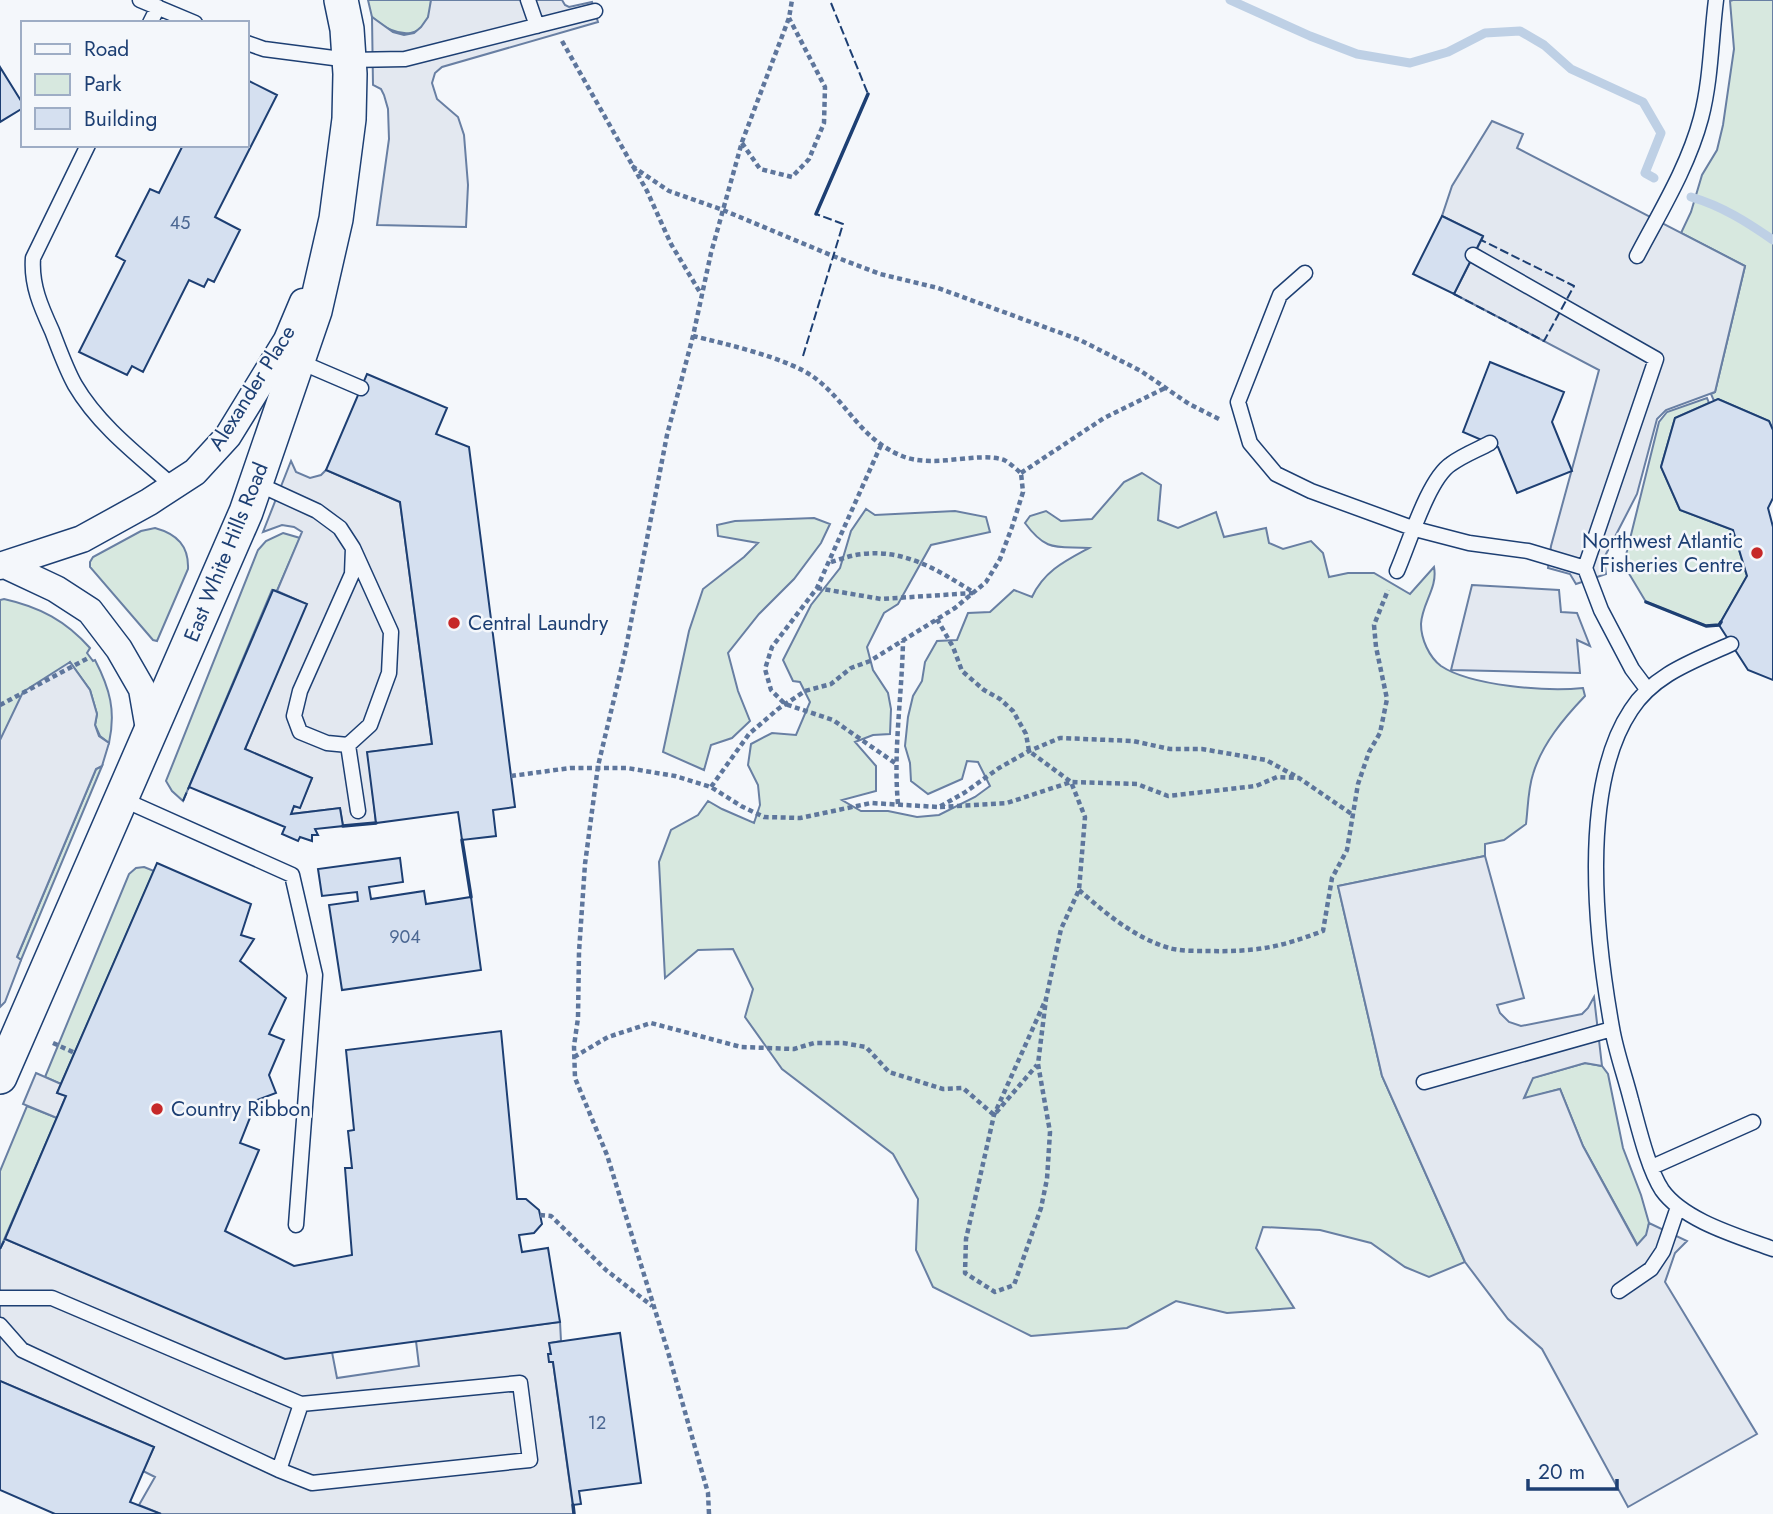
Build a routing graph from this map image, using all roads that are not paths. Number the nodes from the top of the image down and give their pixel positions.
1 (140, 0) edge
2 (341, 0) edge
3 (528, 0) edge
4 (1716, 0) edge
5 (158, 7) junction
6 (595, 11) dead end
7 (151, 21) edge
8 (190, 21) edge
9 (544, 24) junction
10 (248, 43) edge
11 (349, 60) junction
12 (87, 147) edge
13 (336, 219) junction
14 (1474, 255) dead end
15 (1637, 256) dead end
16 (1306, 273) dead end
17 (298, 361) junction
18 (361, 388) dead end
19 (1490, 443) dead end
20 (256, 483) junction
21 (173, 486) junction
22 (1415, 529) junction
23 (353, 548) junction
24 (2, 565) edge
25 (1586, 568) junction
26 (1397, 571) road end
27 (1731, 644) dead end
28 (1647, 689) junction
29 (150, 734) junction
30 (348, 745) junction
31 (122, 799) junction
32 (358, 811) dead end
33 (1612, 1029) junction
34 (0, 1077) edge
35 (1424, 1082) dead end
36 (1752, 1122) dead end
37 (1653, 1167) junction
38 (1678, 1207) junction
39 (296, 1225) dead end
40 (1773, 1249) edge
41 (1619, 1291) dead end
42 (0, 1298) edge
43 (0, 1325) edge
44 (301, 1404) junction
45 (279, 1469) junction

1 - 5 lane
2 - 11 street, East White Hills Road
3 - 9 lane
4 - 15 lane
5 - 7 lane
5 - 8 lane
6 - 9 lane
9 - 11 lane
10 - 11 lane
11 - 13 street, East White Hills Road
12 - 21 lane
13 - 17 street, East White Hills Road
13 - 21 street, Alexander Place
14 - 25 lane
16 - 22 lane
17 - 18 lane
17 - 20 street, East White Hills Road
19 - 22 lane
20 - 23 lane
20 - 29 street, East White Hills Road
21 - 24 street, Alexander Place
22 - 25 lane
22 - 26 lane
23 - 30 lane
23 - 30 lane
24 - 29 street, Alexander Place
25 - 28 lane
27 - 28 lane
28 - 33 lane
29 - 31 street, East White Hills Road
30 - 32 lane
31 - 34 street, East White Hills Road
31 - 39 lane
33 - 35 lane
33 - 37 lane
36 - 37 lane
37 - 38 lane
38 - 40 lane
38 - 41 lane
42 - 44 lane
43 - 45 lane
44 - 45 lane
44 - 45 lane

